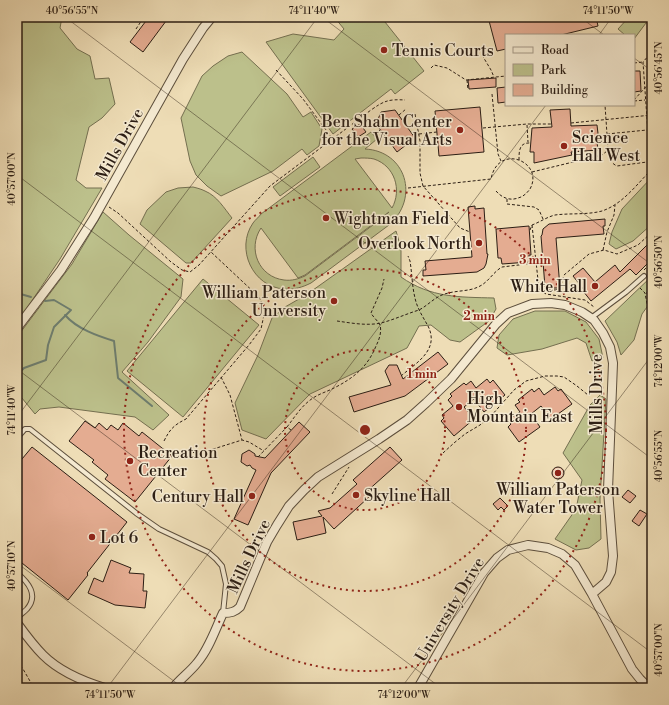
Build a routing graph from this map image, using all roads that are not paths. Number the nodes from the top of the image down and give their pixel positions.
1 (212, 17) edge
2 (644, 276) road end
3 (591, 318) junction
4 (17, 328) edge
5 (17, 438) edge
6 (17, 573) edge
7 (592, 594) junction
8 (223, 613) junction
9 (17, 618) edge
10 (17, 623) edge
11 (105, 688) edge
12 (173, 688) edge
13 (418, 688) edge
14 (649, 688) edge

1 - 4 street, Mills Drive
2 - 3 lane
3 - 7 street, Mills Drive
3 - 8 street, Mills Drive
5 - 8 lane
6 - 9 lane
7 - 13 street, University Drive
7 - 14 street, University Drive
8 - 12 street, Mills Drive
10 - 11 street

